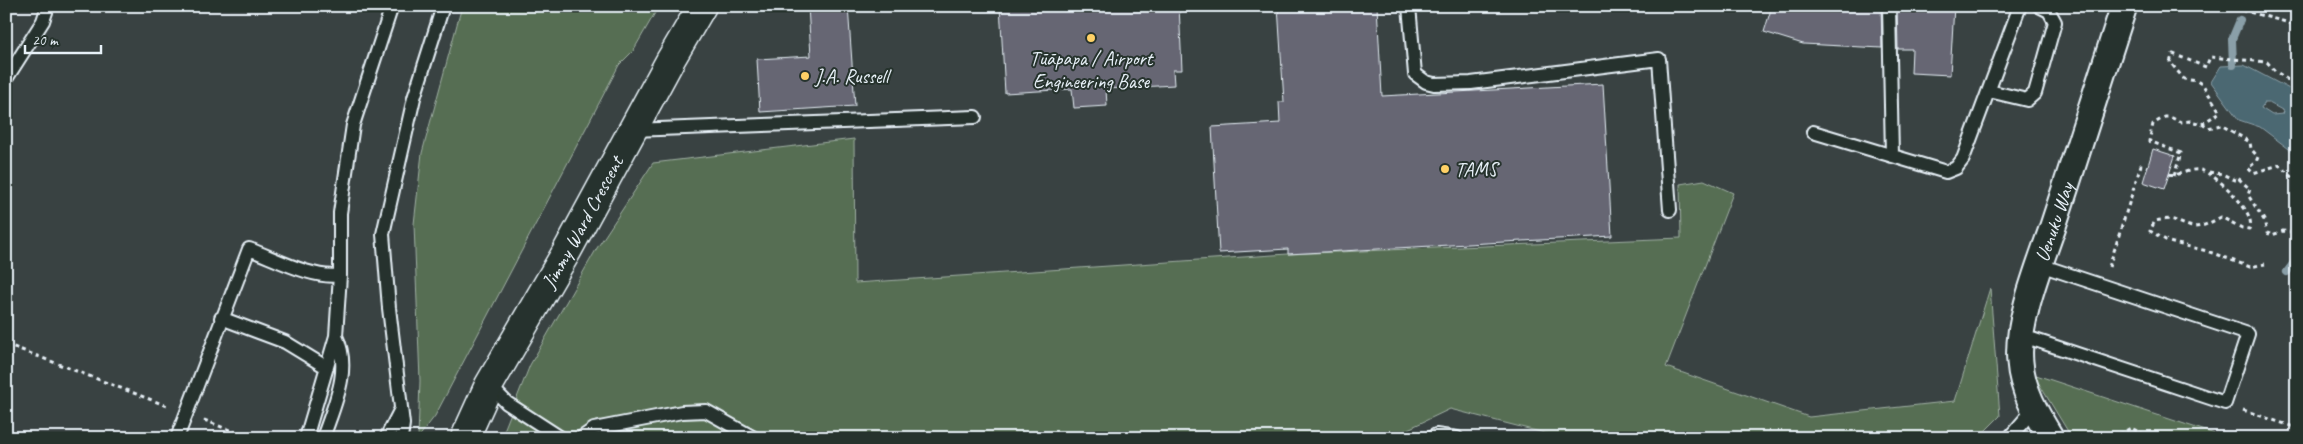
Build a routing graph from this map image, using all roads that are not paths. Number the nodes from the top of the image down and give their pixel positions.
1 (48, 6) edge
2 (392, 6) edge
3 (443, 6) edge
4 (702, 6) edge
5 (1409, 6) edge
6 (1889, 6) edge
7 (2020, 6) edge
8 (2039, 6) edge
9 (2124, 6) edge
10 (6, 78) edge
11 (1988, 91) junction
12 (975, 116) dead end
13 (633, 130) junction
14 (1813, 132) dead end
15 (1892, 156) junction
16 (1670, 210) dead end
17 (2040, 264) junction
18 (340, 275) junction
19 (221, 318) junction
20 (2020, 335) junction
21 (336, 336) junction
22 (326, 367) junction
23 (489, 385) junction
24 (402, 409) junction
25 (2033, 410) junction
26 (177, 438) edge
27 (306, 438) edge
28 (323, 438) edge
29 (386, 438) edge
30 (401, 438) edge
31 (465, 438) edge
32 (561, 438) edge
33 (580, 438) edge
34 (754, 438) edge
35 (1431, 438) edge
36 (1457, 438) edge
37 (2009, 438) edge
38 (2051, 438) edge

1 - 10 lane
2 - 18 lane
3 - 24 lane
4 - 13 street, Jimmy Ward Crescent
5 - 16 lane
6 - 15 lane
7 - 11 lane
8 - 11 lane
9 - 17 street, Uenuku Way
11 - 15 lane
12 - 13 lane
13 - 23 street, Jimmy Ward Crescent
14 - 15 lane
17 - 20 street, Uenuku Way
17 - 20 lane
18 - 19 lane
18 - 21 lane
19 - 22 lane
19 - 26 lane
20 - 25 street, Uenuku Way
21 - 22 lane
21 - 28 lane
22 - 27 lane
23 - 31 street, Jimmy Ward Crescent
23 - 32 lane
24 - 29 lane
24 - 30 lane
25 - 37 lane
25 - 38 street, Uenuku Way
33 - 34 lane
35 - 36 lane

